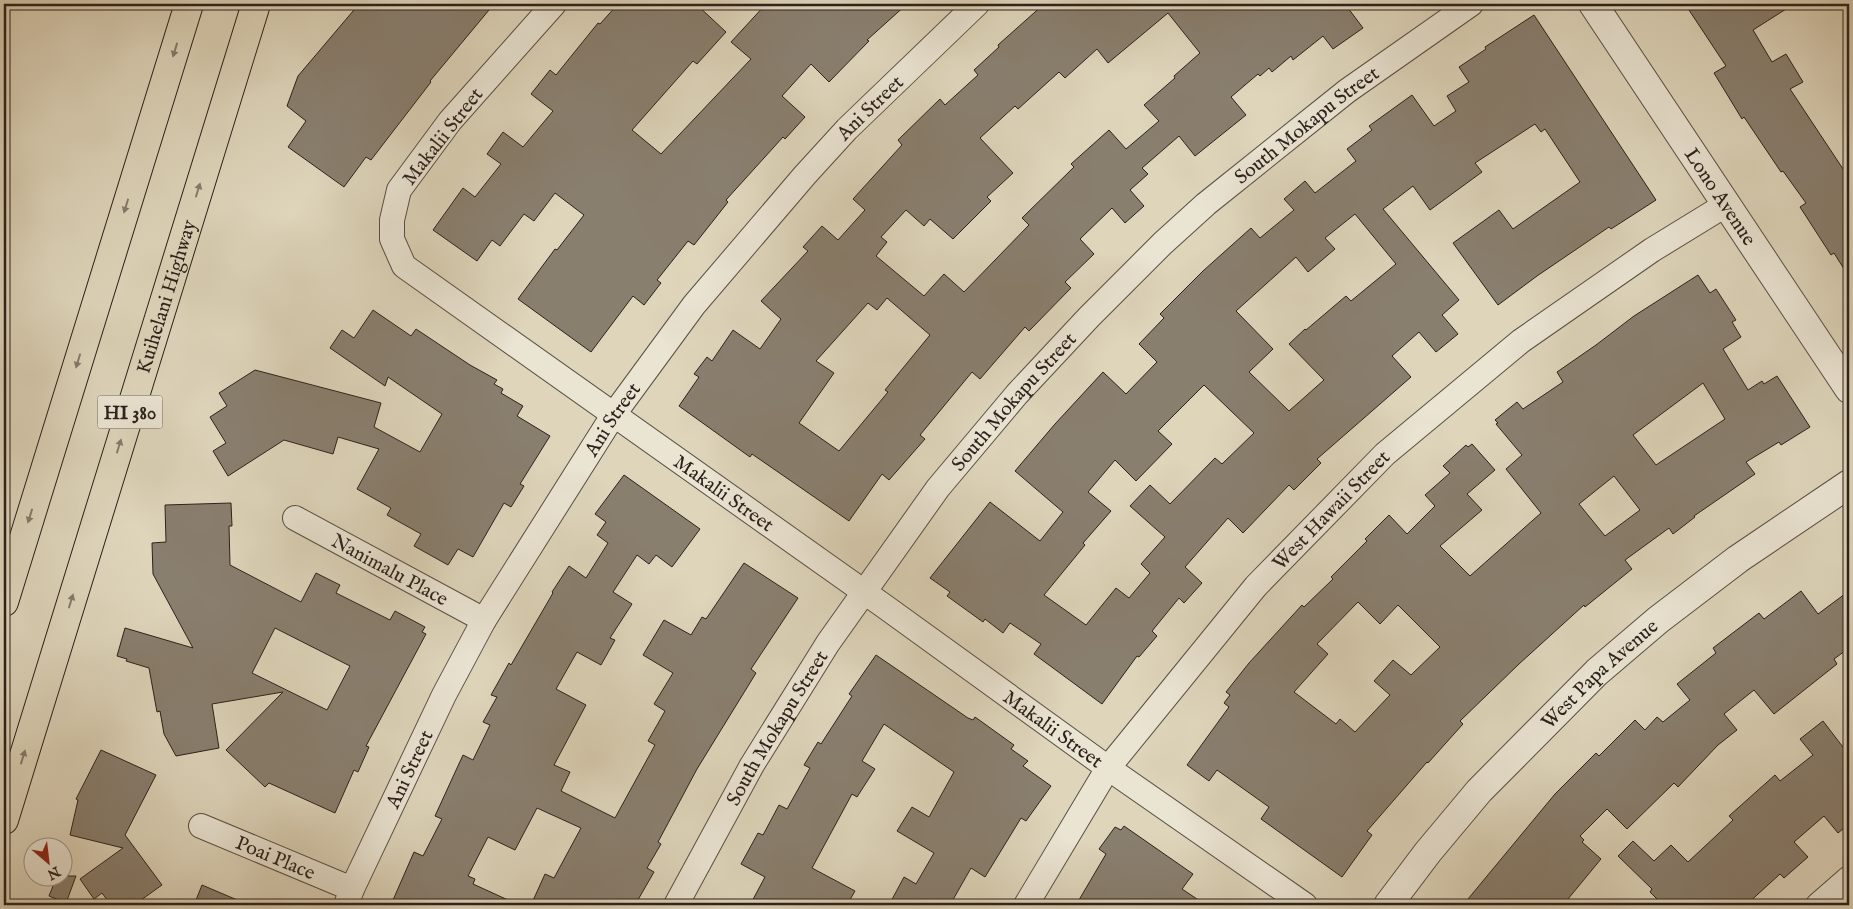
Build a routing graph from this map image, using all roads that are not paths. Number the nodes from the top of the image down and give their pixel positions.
1 (189, 4) edge
2 (256, 4) edge
3 (554, 4) edge
4 (977, 4) edge
5 (1471, 4) edge
6 (1593, 4) edge
7 (1727, 204) junction
8 (1849, 389) edge
9 (614, 414) junction
10 (1849, 484) edge
11 (295, 518) dead end
12 (864, 593) junction
13 (4, 602) edge
14 (484, 620) junction
15 (1108, 768) junction
16 (4, 820) edge
17 (201, 826) dead end
18 (1849, 878) edge
19 (349, 897) edge
20 (676, 905) edge
21 (1026, 905) edge
22 (1306, 905) edge
23 (1388, 905) edge
24 (1818, 905) edge

1 -> 13 main road, HI 380
16 -> 2 main road, Kuihelani Highway / HI 380
3 - 9 street, Makalii Street
4 - 9 street, Ani Street
5 - 12 street, South Mokapu Street
6 - 7 street, Lono Avenue
7 - 8 street, Lono Avenue
7 - 15 street, West Hawaii Street
9 - 12 street, Makalii Street
9 - 14 street, Ani Street
10 - 23 street, West Papa Avenue
11 - 14 street, Nanimalu Place
12 - 15 street, Makalii Street
12 - 20 street, South Mokapu Street
14 - 19 street, Ani Street
15 - 21 street, West Hawaii Street
15 - 22 street, Makalii Street
17 - 19 street, Poai Place
18 - 24 street

